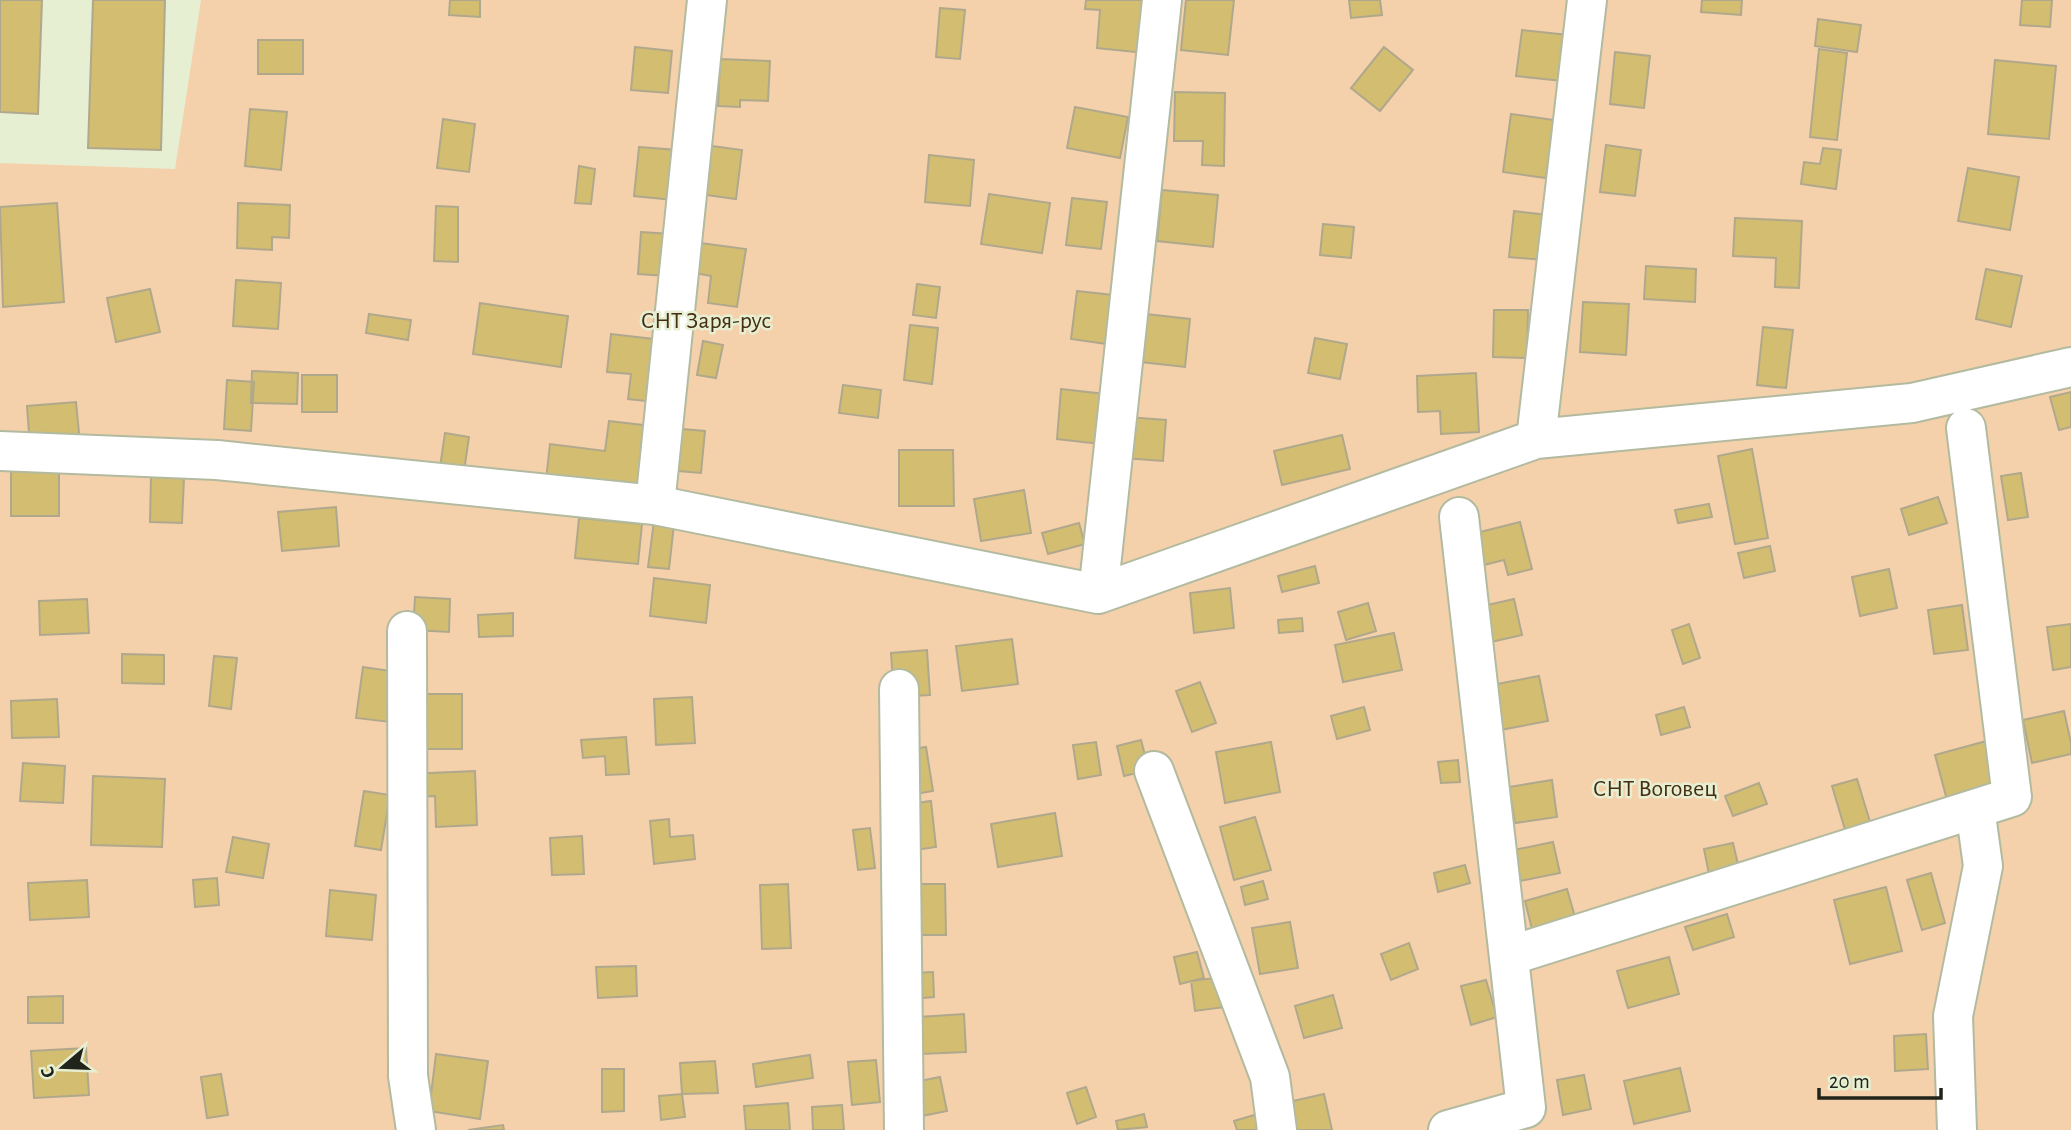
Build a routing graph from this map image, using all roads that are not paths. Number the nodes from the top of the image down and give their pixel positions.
1 (707, 0) edge
2 (1162, 0) edge
3 (1587, 0) edge
4 (2071, 367) edge
5 (1966, 428) dead end
6 (1536, 439) junction
7 (0, 451) edge
8 (655, 505) junction
9 (1458, 517) dead end
10 (1098, 594) junction
11 (407, 631) dead end
12 (899, 690) dead end
13 (1154, 771) dead end
14 (1976, 815) dead end
15 (1509, 956) junction
16 (416, 1130) edge
17 (904, 1130) edge
18 (1277, 1130) edge
19 (1448, 1130) edge
20 (1957, 1130) edge

1 - 8 lane
2 - 10 lane
3 - 6 lane
4 - 6 lane
5 - 15 lane
6 - 10 lane
7 - 8 lane
8 - 10 lane
9 - 15 lane
11 - 16 lane
12 - 17 lane
13 - 18 lane
14 - 20 lane
15 - 19 lane

